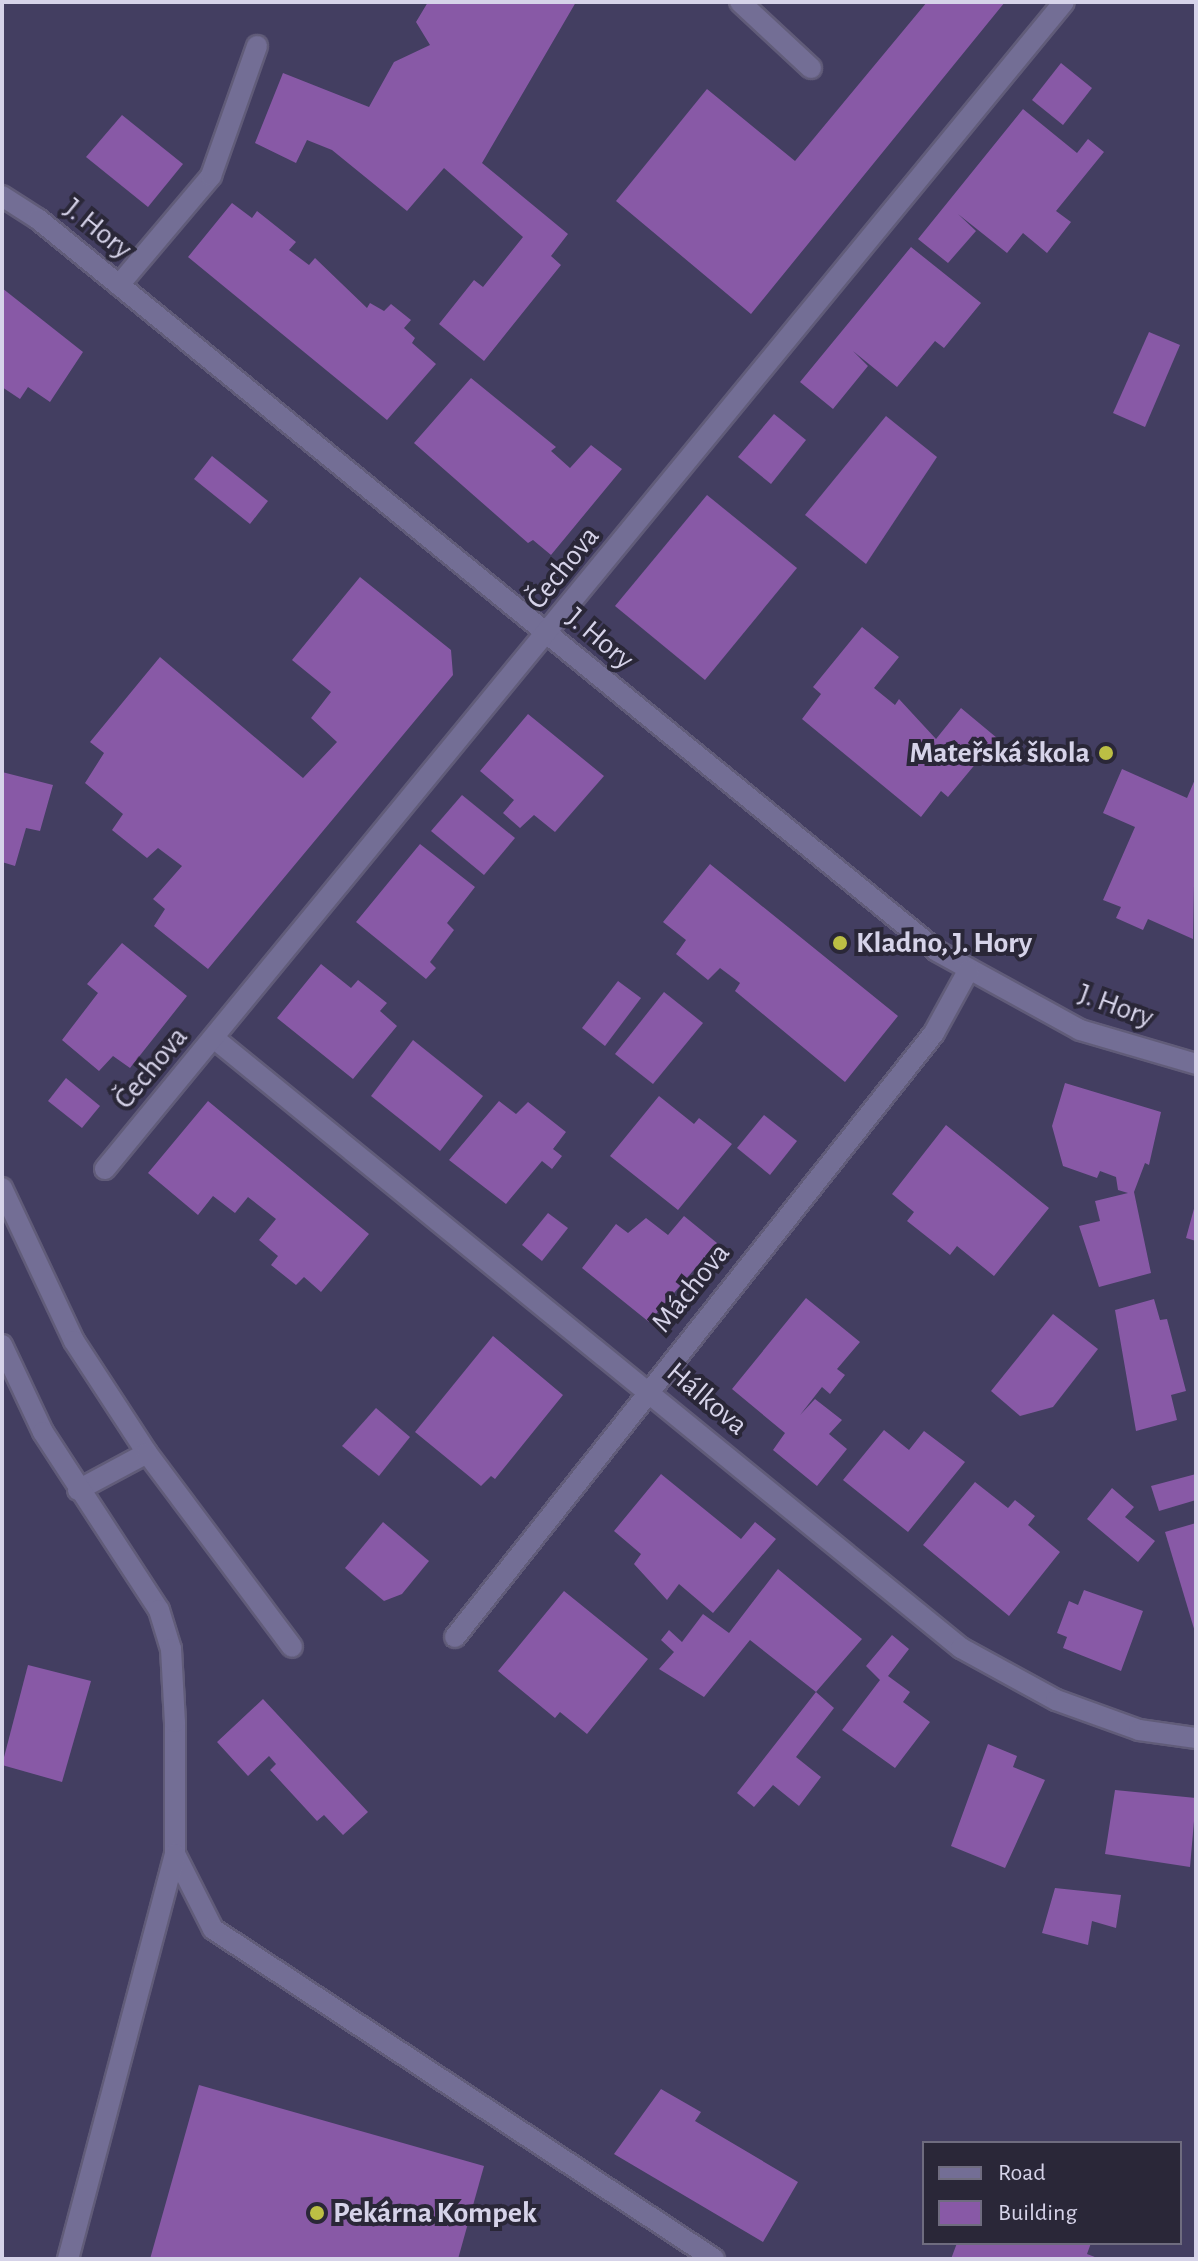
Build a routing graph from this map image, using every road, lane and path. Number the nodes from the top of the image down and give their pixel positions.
1 (740, 2) edge
2 (1064, 2) edge
3 (257, 46) dead end
4 (811, 68) dead end
5 (2, 196) edge
6 (119, 285) junction
7 (548, 634) junction
8 (968, 971) junction
9 (215, 1039) junction
10 (1196, 1064) edge
11 (105, 1169) dead end
12 (2, 1188) edge
13 (2, 1345) edge
14 (6, 1368) edge
15 (648, 1390) junction
16 (147, 1453) junction
17 (78, 1490) junction
18 (455, 1637) dead end
19 (292, 1647) dead end
20 (1196, 1738) edge
21 (175, 1854) junction
22 (68, 2259) edge
23 (714, 2259) edge

1 - 4 street
2 - 7 street, Čechova
3 - 6 street
5 - 6 street, J. Hory
6 - 7 street, J. Hory
7 - 8 street, J. Hory
7 - 9 street, Čechova
8 - 10 street, J. Hory
8 - 15 street, Máchova
9 - 11 street, Čechova
9 - 15 street, Hálkova
12 - 16 street
13 - 14 street
14 - 17 street
15 - 18 street, Máchova
15 - 20 street, Hálkova
16 - 17 street
16 - 19 street
17 - 21 street
21 - 22 street
21 - 23 street

